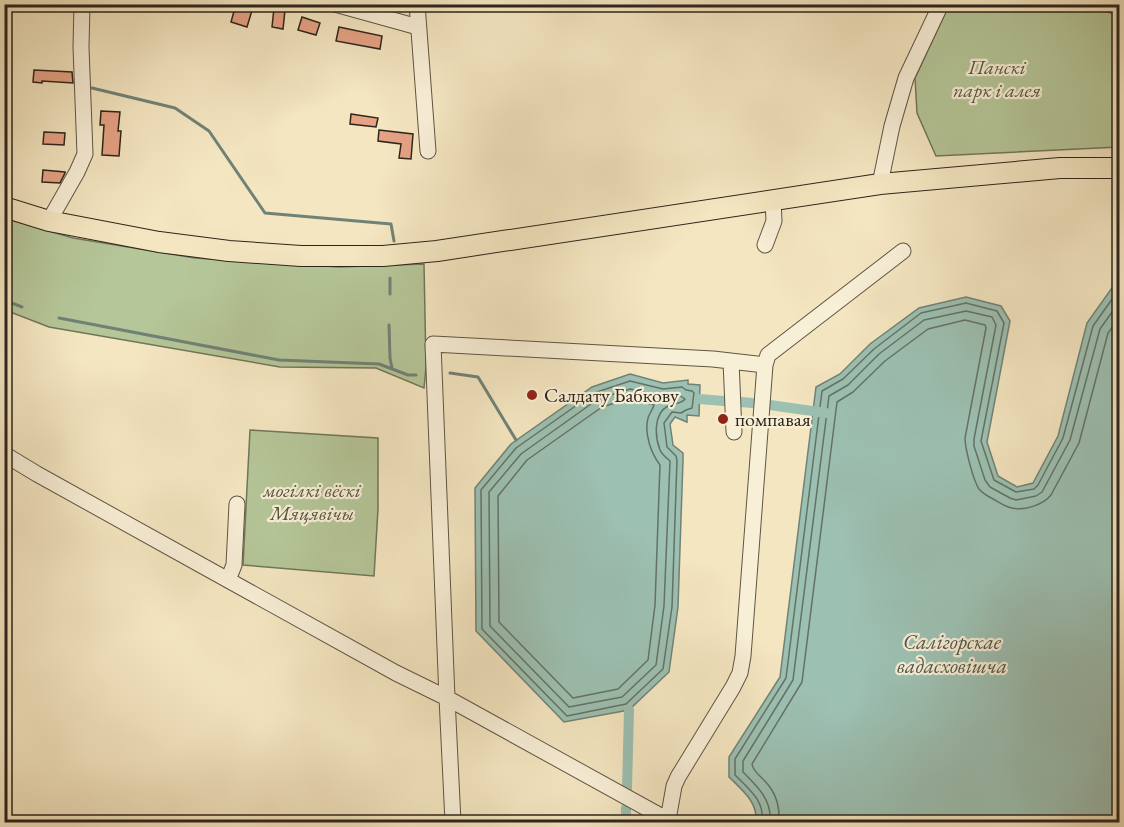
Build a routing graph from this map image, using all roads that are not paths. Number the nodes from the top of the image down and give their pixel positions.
1 (82, 4) edge
2 (335, 4) edge
3 (417, 4) edge
4 (941, 4) edge
5 (1109, 4) edge
6 (1119, 8) edge
7 (418, 27) junction
8 (428, 151) dead end
9 (1119, 168) edge
10 (880, 184) junction
11 (773, 200) junction
12 (4, 207) edge
13 (49, 221) junction
14 (765, 245) dead end
15 (903, 251) dead end
16 (731, 361) junction
17 (765, 365) junction
18 (734, 432) dead end
19 (4, 454) edge
20 (237, 504) dead end
21 (228, 580) junction
22 (447, 698) junction
23 (453, 822) edge

1 - 13 street
2 - 7 street
3 - 7 street
4 - 10 street
5 - 6 street
7 - 8 street
9 - 10 main road
10 - 11 main road
11 - 13 main road
11 - 14 street
12 - 13 main road
15 - 17 street
16 - 17 street
16 - 18 street
16 - 22 street
17 - 22 street
19 - 21 street
20 - 21 street
21 - 22 street
22 - 23 street

